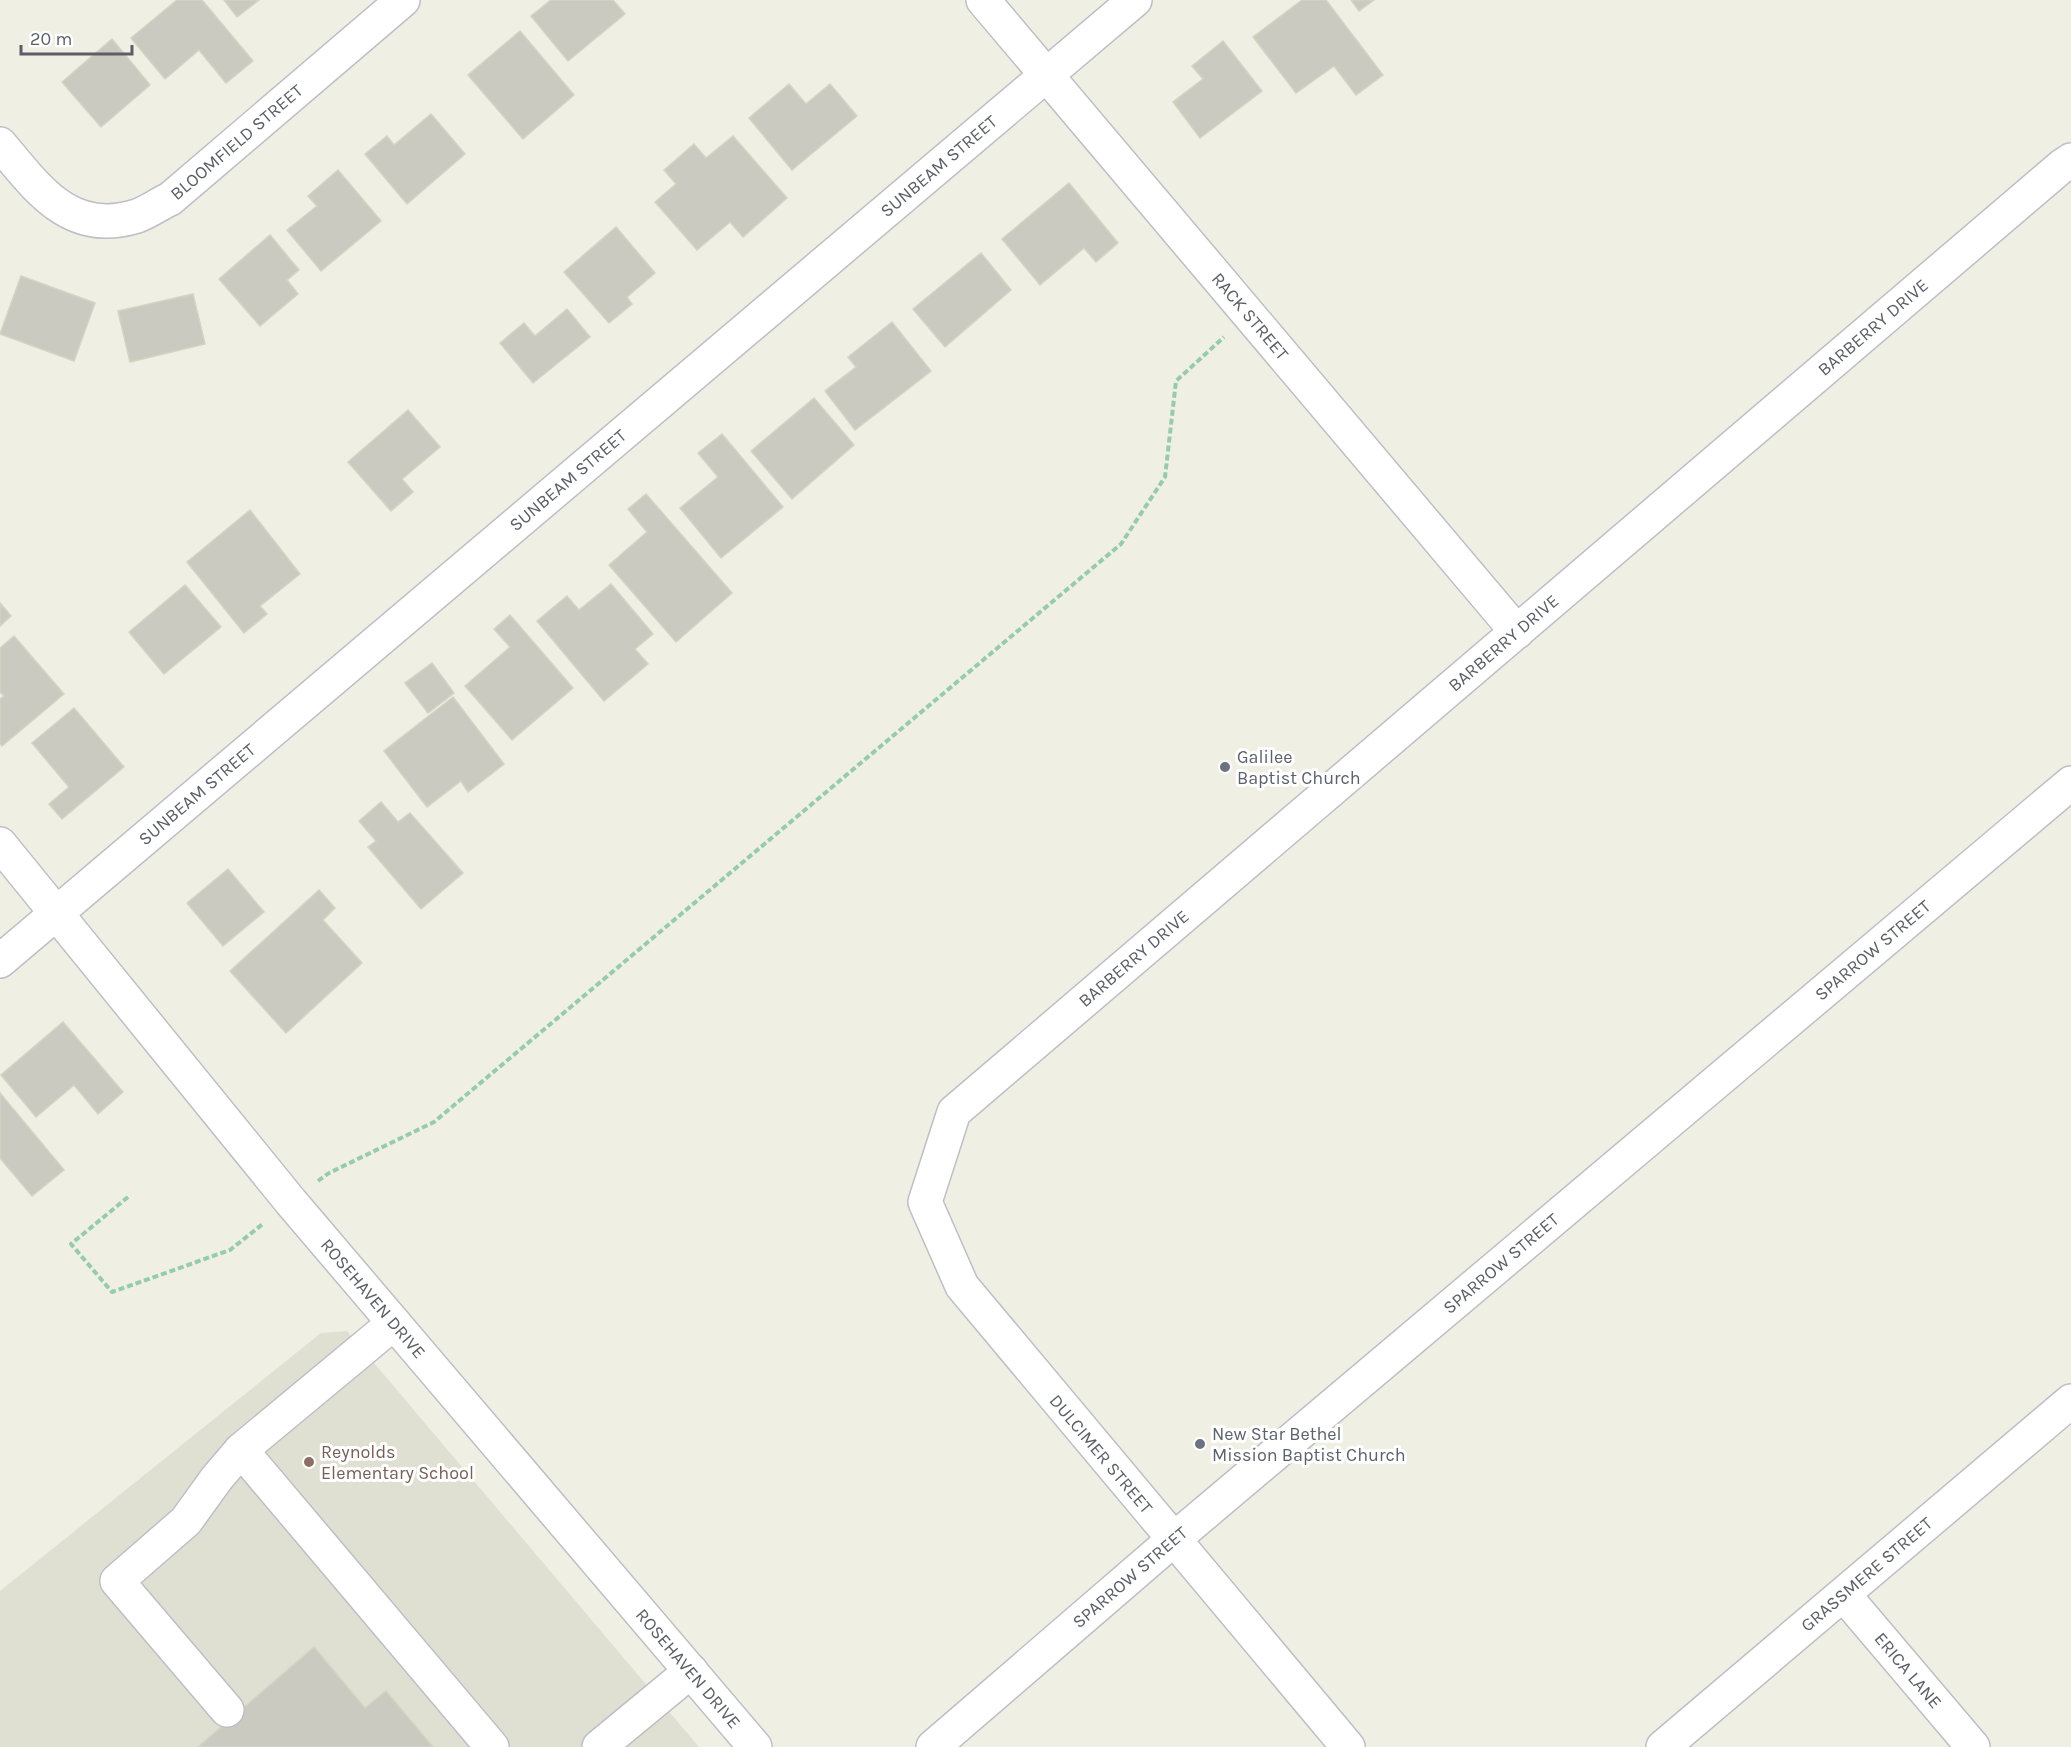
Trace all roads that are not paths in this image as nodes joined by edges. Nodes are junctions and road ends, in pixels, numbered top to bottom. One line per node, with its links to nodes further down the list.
1 (403, 0): 5 (street, BLOOMFIELD STREET)
2 (983, 0): 4 (street, RACK STREET)
3 (1135, 0): 4 (street, SUNBEAM STREET)
4 (1046, 75): 7 (street, RACK STREET); 10 (street, SUNBEAM STREET)
5 (0, 144)
6 (2071, 160): 7 (street, BARBERRY DRIVE)
7 (1517, 632): 12 (street, BARBERRY DRIVE)
8 (2071, 783): 16 (street, SPARROW STREET)
9 (0, 844): 10 (street, ROSEHAVEN DRIVE)
10 (57, 912): 11 (street, SUNBEAM STREET); 13 (street, ROSEHAVEN DRIVE)
11 (0, 961)
12 (947, 1132): 16 (street, DULCIMER STREET)
13 (394, 1323): 15 (street); 18 (street, ROSEHAVEN DRIVE)
14 (2071, 1401): 17 (street, GRASSMERE STREET)
15 (241, 1450): 19 (street); 20 (street)
16 (1173, 1540): 23 (street, SPARROW STREET); 24 (street, DULCIMER STREET)
17 (1844, 1595): 25 (street, GRASSMERE STREET); 26 (street, ERICA LANE)
18 (691, 1671): 21 (street); 22 (street, ROSEHAVEN DRIVE)
19 (227, 1710)
20 (492, 1747)
21 (599, 1747)
22 (755, 1747)
23 (933, 1747)
24 (1348, 1747)
25 (1663, 1747)
26 (1973, 1747)

